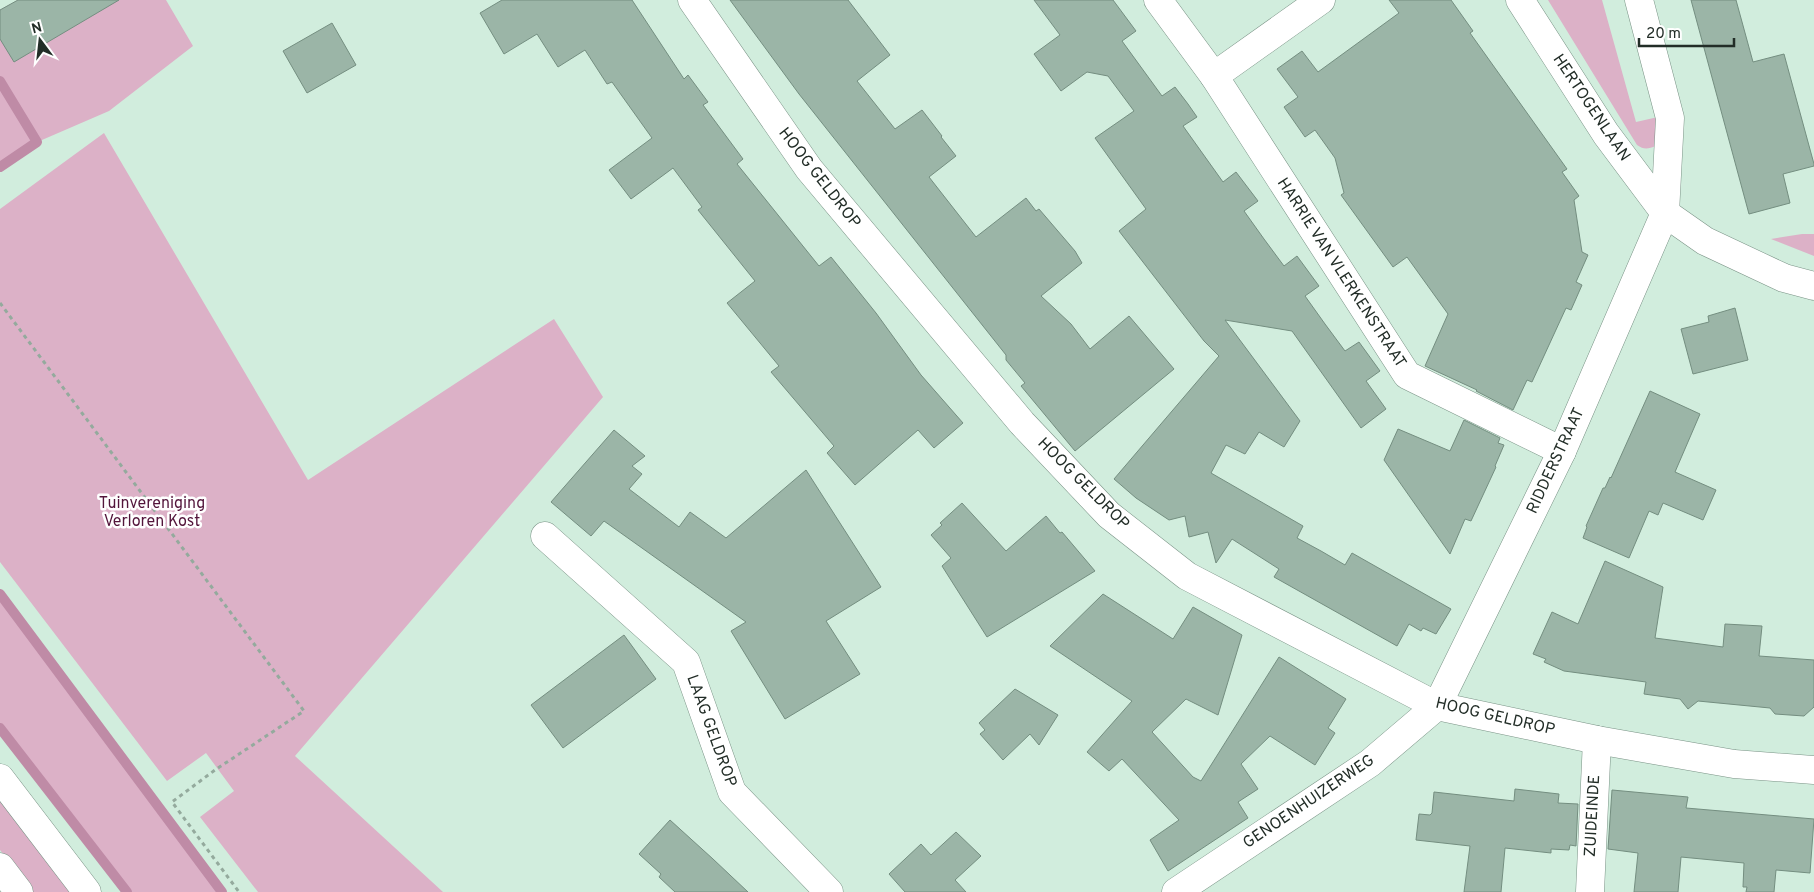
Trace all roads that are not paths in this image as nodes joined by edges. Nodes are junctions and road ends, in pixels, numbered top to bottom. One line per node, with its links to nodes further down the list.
1 (692, 0): 11 (street, HOOG GELDROP)
2 (1158, 0): 6 (street, HARRIE VAN VLERKENSTRAAT)
3 (1321, 0): 6 (street)
4 (1520, 0): 7 (street, HERTOGENLAAN)
5 (1639, 0): 7 (street)
6 (1214, 76): 9 (street, HARRIE VAN VLERKENSTRAAT)
7 (1665, 213): 8 (street, HERTOGENLAAN); 9 (street, RIDDERSTRAAT)
8 (1814, 286)
9 (1562, 451): 11 (street, RIDDERSTRAAT)
10 (545, 536): 18 (street, LAAG GELDROP)
11 (1437, 706): 12 (street, HOOG GELDROP); 19 (street, GENOENHUIZERWEG)
12 (1597, 740): 13 (street, HOOG GELDROP); 20 (street, ZUIDEINDE)
13 (1814, 770)
14 (0, 778): 17 (street)
15 (0, 867): 16 (street)
16 (19, 892)
17 (87, 892)
18 (829, 892)
19 (1176, 892)
20 (1590, 892)

